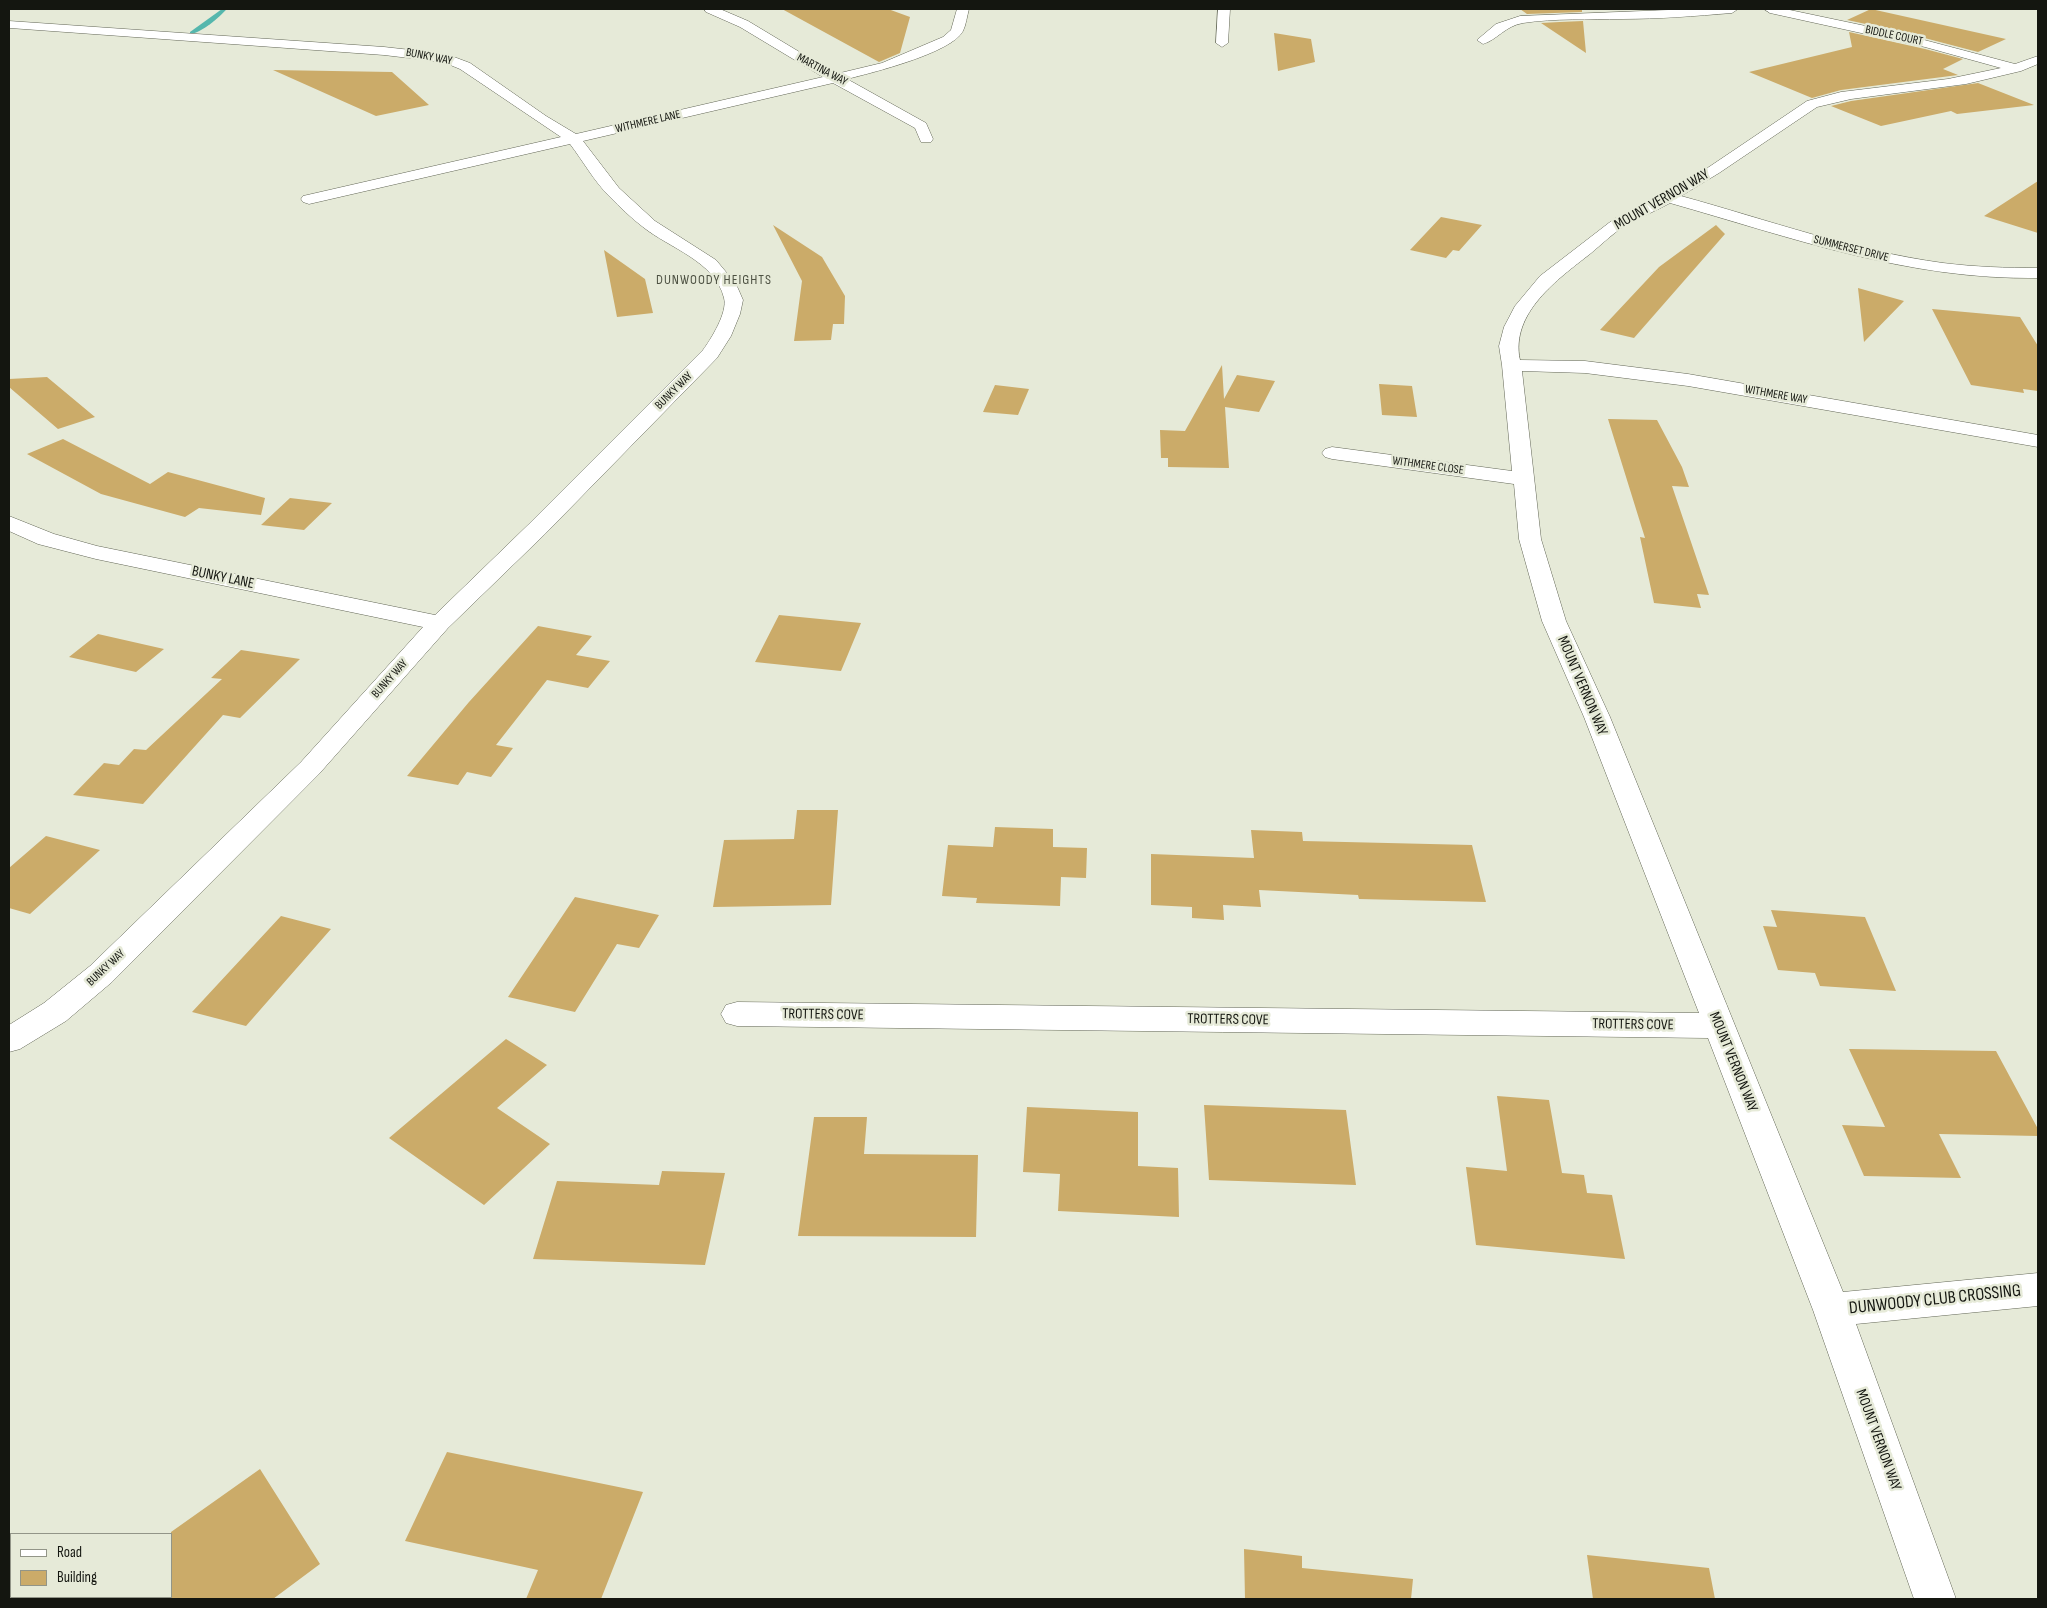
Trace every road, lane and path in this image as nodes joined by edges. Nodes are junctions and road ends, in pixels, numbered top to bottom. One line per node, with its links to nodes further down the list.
1 (710, 9): 11 (street, MARTINA WAY)
2 (963, 9): 11 (street, WITHMERE LANE)
3 (1224, 9): 9 (street)
4 (1732, 9): 8 (street)
5 (1770, 9): 10 (street, BIDDLE COURT)
6 (36, 13): 7 (street)
7 (9, 24): 12 (street, BUNKY WAY)
8 (1483, 40)
9 (1222, 44)
10 (2027, 64): 14 (street, MOUNT VERNON WAY)
11 (838, 78): 12 (street, WITHMERE LANE); 13 (street, MARTINA WAY)
12 (574, 139): 15 (street, WITHMERE LANE); 22 (street, BUNKY WAY)
13 (926, 139)
14 (1668, 197): 16 (street, SUMMERSET DRIVE); 17 (street, MOUNT VERNON WAY)
15 (309, 199)
16 (2038, 272)
17 (1512, 365): 18 (street, WITHMERE WAY); 20 (street, MOUNT VERNON WAY)
18 (2038, 441)
19 (1332, 452): 20 (street, WITHMERE CLOSE)
20 (1524, 479): 24 (street, MOUNT VERNON WAY)
21 (9, 523): 22 (street, BUNKY LANE)
22 (440, 623): 25 (street, BUNKY WAY)
23 (737, 1014): 24 (street, TROTTERS COVE)
24 (1718, 1026): 27 (street, MOUNT VERNON WAY)
25 (9, 1040)
26 (2038, 1289): 27 (street, DUNWOODY CLUB CROSSING)
27 (1832, 1310): 28 (street, MOUNT VERNON WAY)
28 (1935, 1599)

